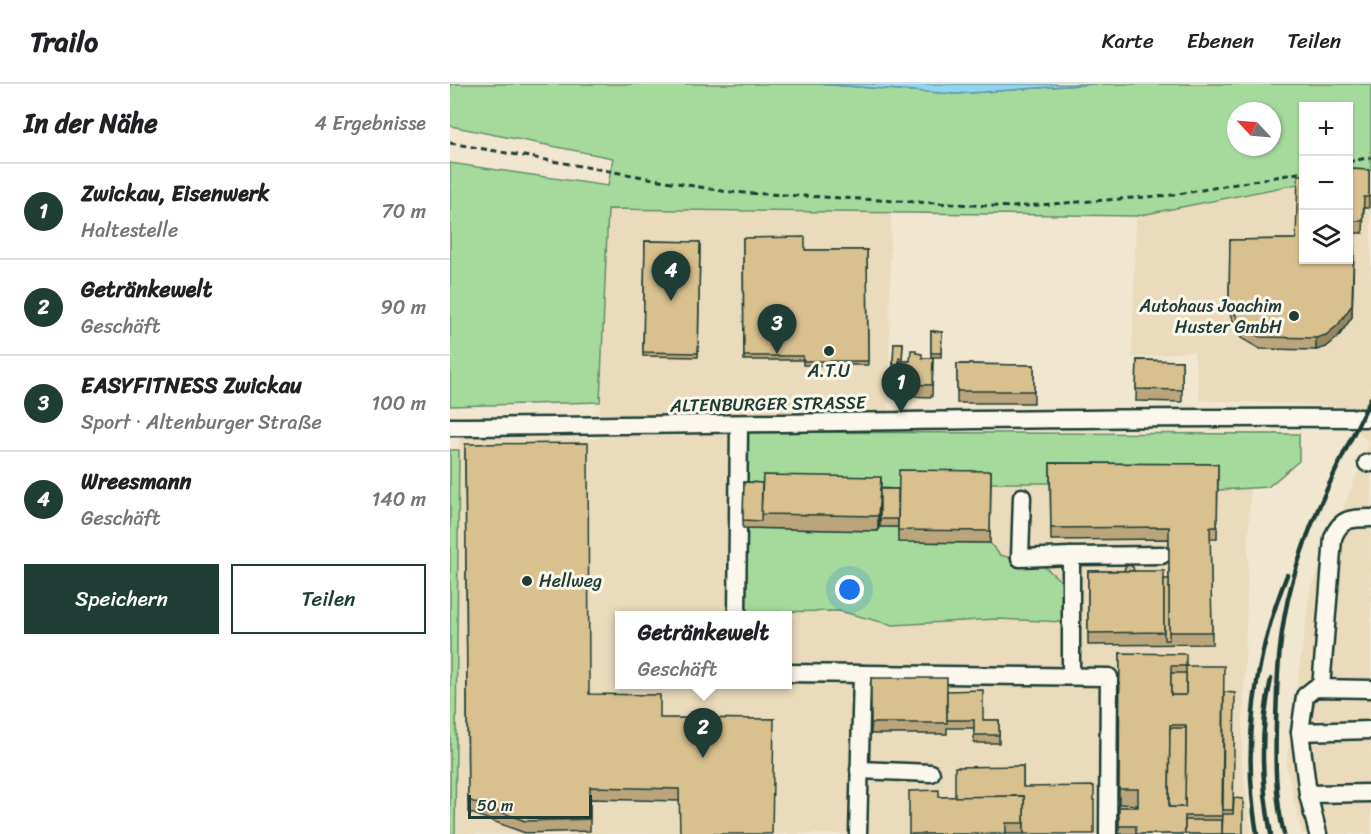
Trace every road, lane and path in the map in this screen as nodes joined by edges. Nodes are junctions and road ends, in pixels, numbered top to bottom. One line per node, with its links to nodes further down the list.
1 (450, 142): 4 (path)
2 (1371, 157): 3 (path)
3 (1353, 161)
4 (1299, 173)
5 (1371, 418): 6 (street, ALTENBURGER STRASSE)
6 (739, 425): 7 (street, ALTENBURGER STRASSE); 12 (street)
7 (450, 427)
8 (1022, 497): 11 (street)
9 (1371, 518): 16 (street)
10 (1162, 555): 11 (street)
11 (1071, 556): 15 (street)
12 (737, 611)
13 (792, 673): 14 (street)
14 (862, 674): 15 (street); 20 (street)
15 (1071, 676): 25 (street)
16 (1321, 688): 17 (street); 19 (street)
17 (1371, 689)
18 (1371, 730): 19 (street)
19 (1300, 732): 23 (street)
20 (859, 770): 21 (street); 24 (street)
21 (931, 773)
22 (1371, 793): 23 (street)
23 (1308, 794): 26 (street)
24 (858, 834)
25 (1108, 834)
26 (1318, 834)

